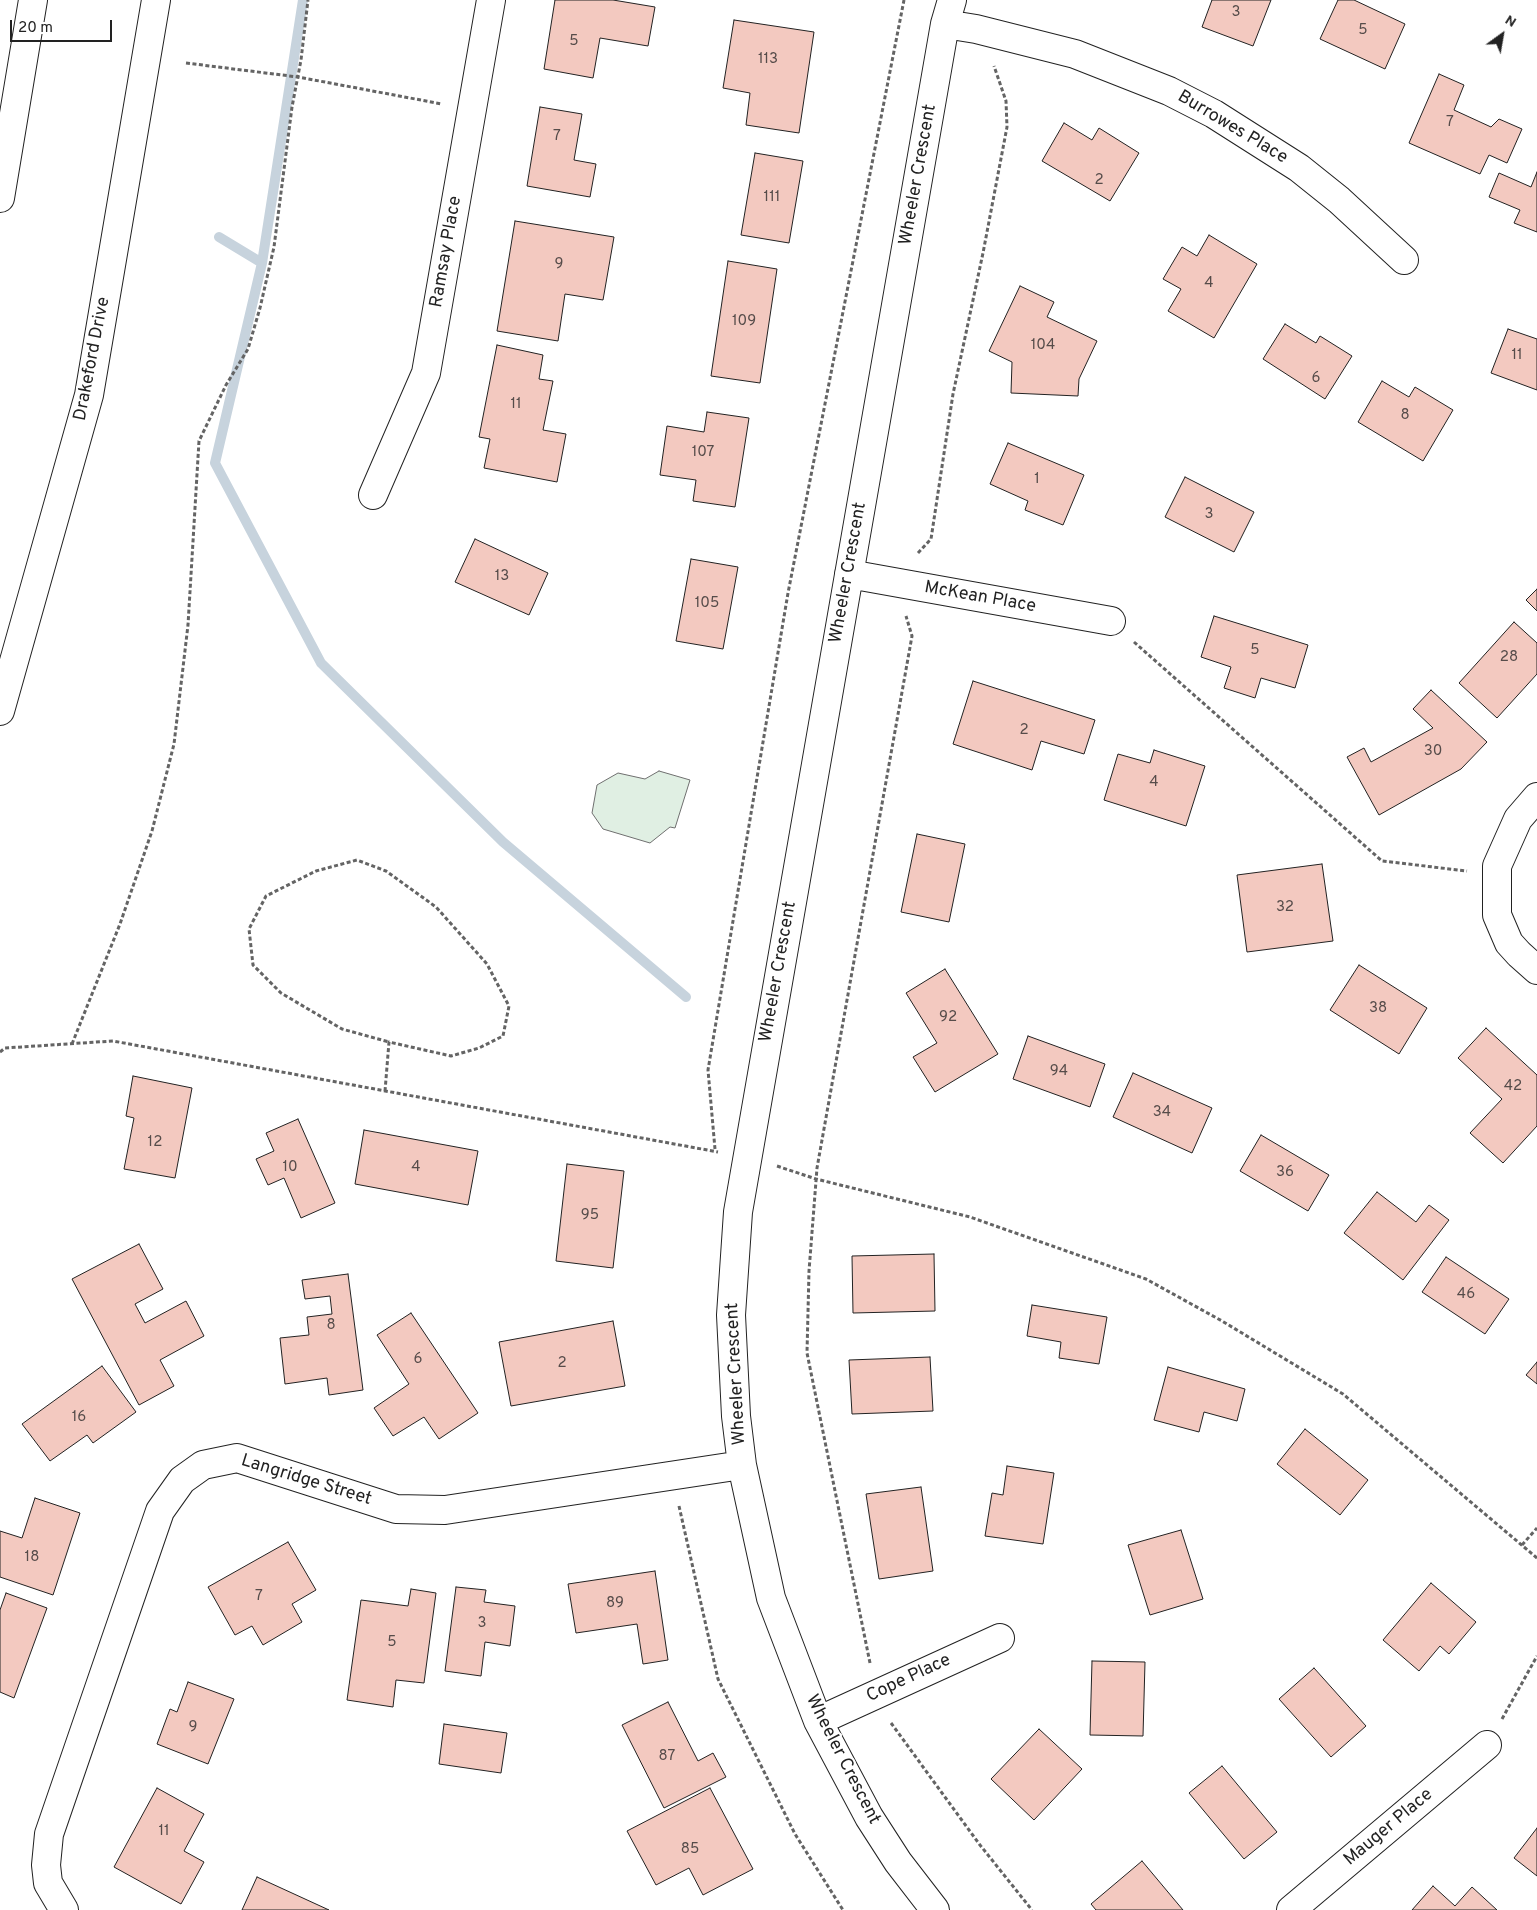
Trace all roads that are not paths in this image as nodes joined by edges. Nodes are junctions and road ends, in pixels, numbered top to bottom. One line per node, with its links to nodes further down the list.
1 (33, 0): 5 (main road)
2 (156, 0): 10 (main road, Drakeford Drive)
3 (491, 0): 7 (main road, Ramsay Place)
4 (948, 12): 6 (main road, Burrowes Place); 8 (main road, Wheeler Crescent)
5 (0, 198)
6 (1404, 260)
7 (373, 495)
8 (849, 574): 9 (main road, McKean Place); 13 (main road, Wheeler Crescent)
9 (1111, 621)
10 (0, 711)
11 (1537, 797): 12 (main road)
12 (1537, 970)
13 (742, 1465): 15 (main road, Wheeler Crescent); 17 (main road, Langridge Street)
14 (1000, 1638): 15 (main road, Cope Place)
15 (818, 1721): 18 (main road, Wheeler Crescent)
16 (1487, 1746): 19 (main road, Mauger Place)
17 (64, 1910)
18 (936, 1910)
19 (1291, 1910)

